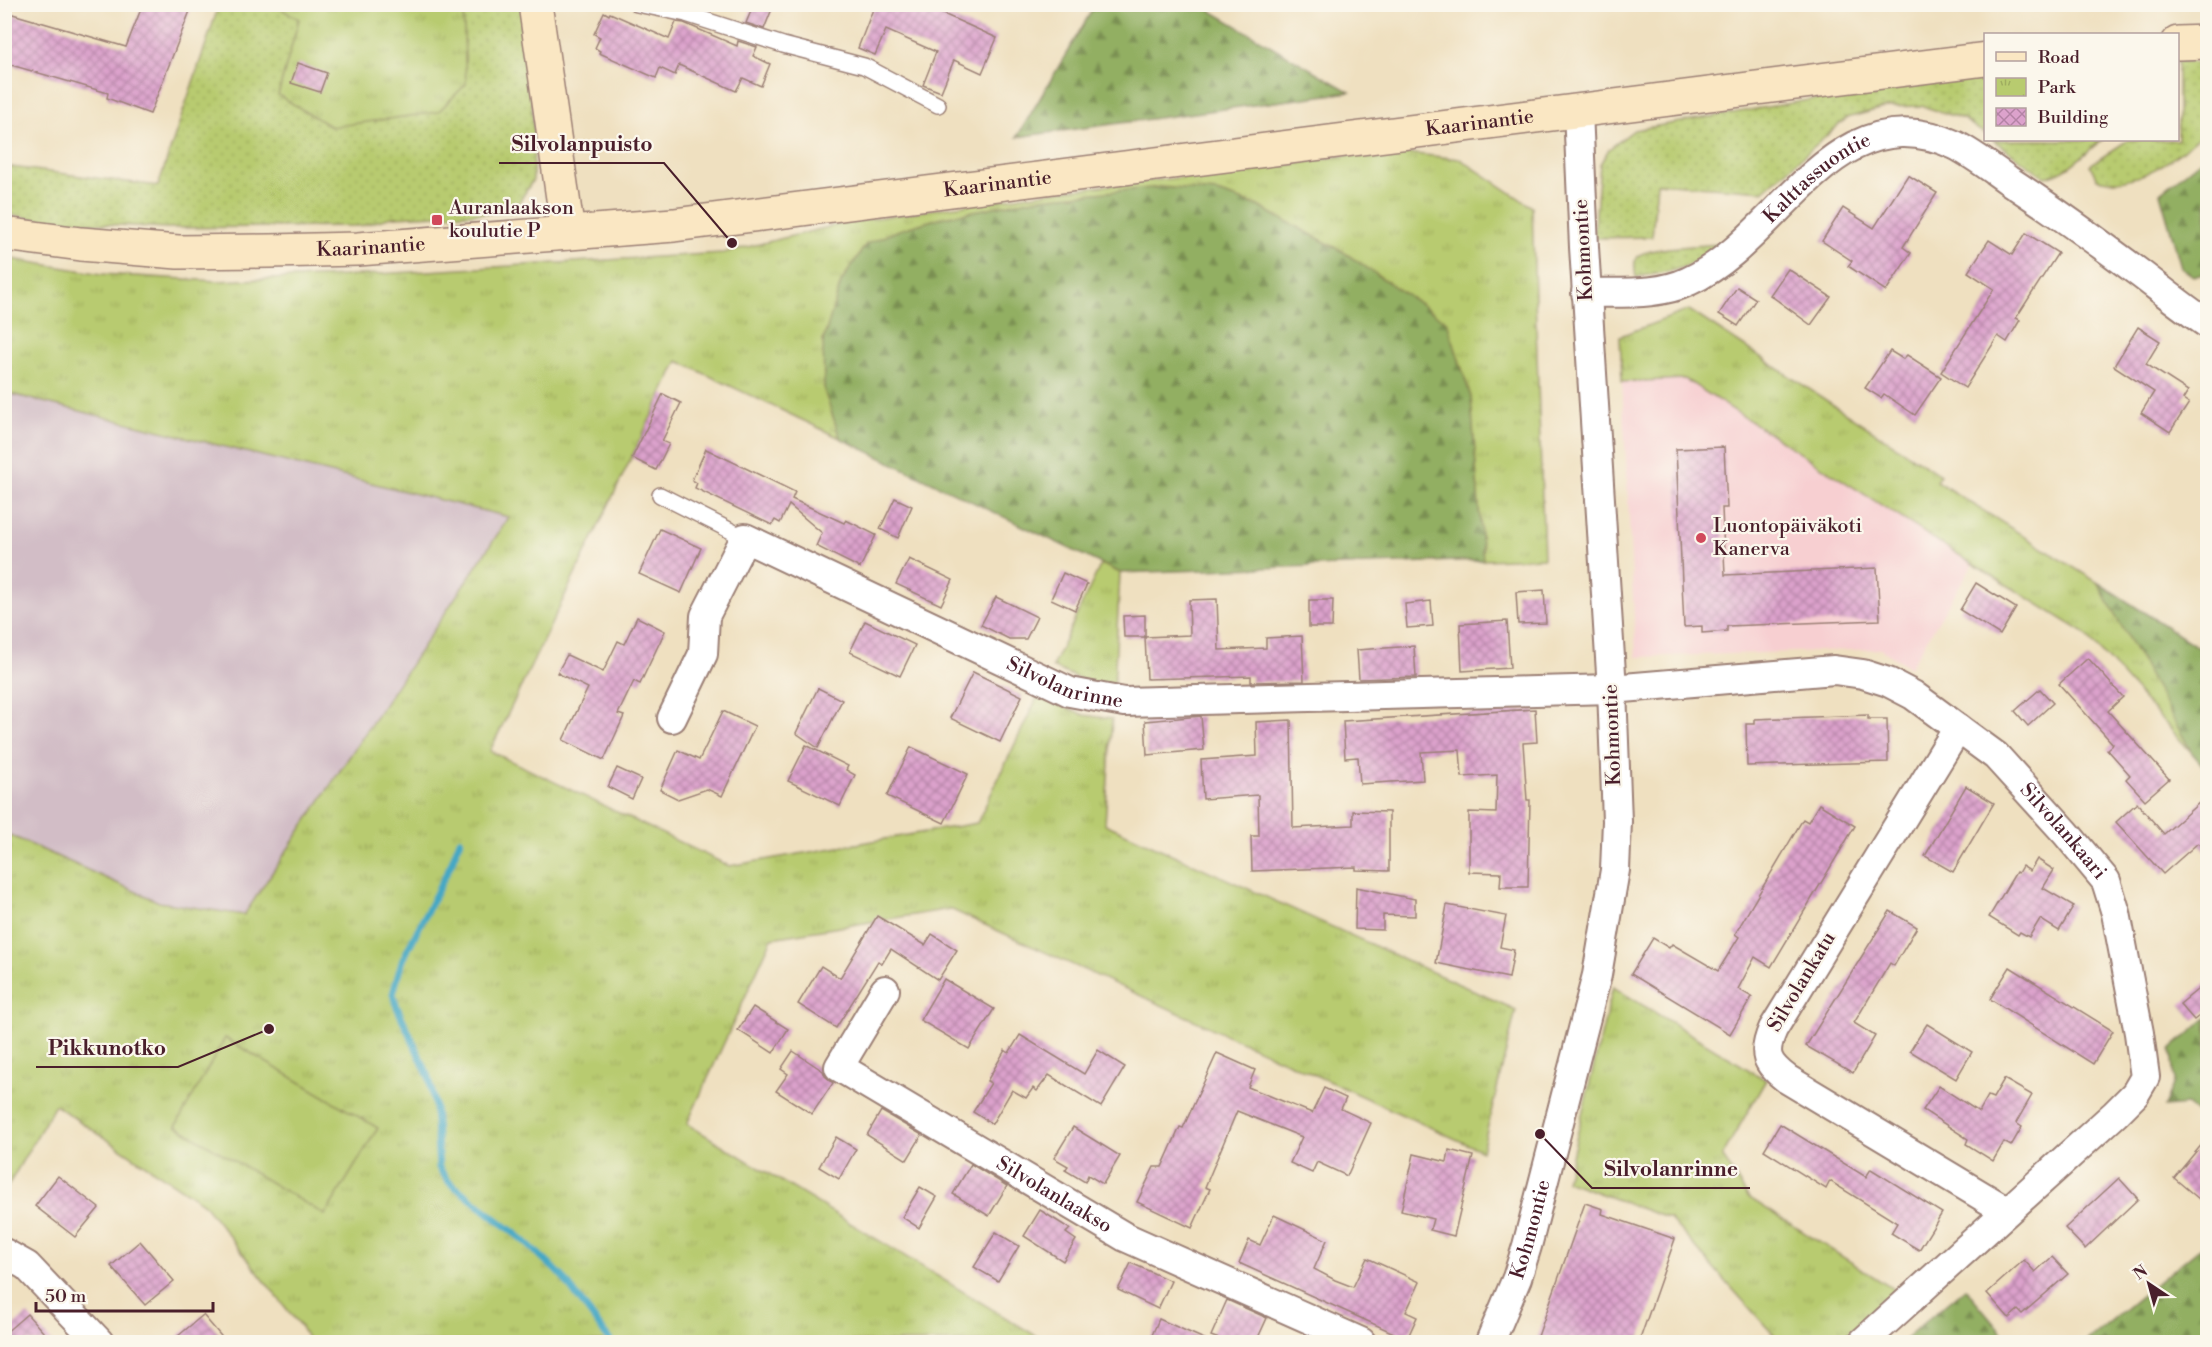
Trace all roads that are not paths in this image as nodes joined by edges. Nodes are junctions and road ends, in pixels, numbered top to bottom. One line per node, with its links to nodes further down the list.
1 (535, 4): 8 (main road)
2 (636, 4): 6 (lane)
3 (2208, 42): 4 (main road)
4 (2179, 43)
5 (1984, 59): 7 (main road, Kaarinantie)
6 (938, 105)
7 (1578, 111): 8 (main road, Kaarinantie); 10 (street, Kohmontie)
8 (568, 233): 9 (main road, Kaarinantie)
9 (4, 234)
10 (1586, 293): 11 (street, Kalttassuontie); 14 (street, Kohmontie)
11 (2206, 320)
12 (660, 495): 13 (lane)
13 (745, 538): 14 (street, Silvolanrinne); 15 (street)
14 (1612, 689): 16 (street, Silvolankaari); 22 (street, Kohmontie)
15 (672, 718)
16 (1958, 728): 18 (street, Silvolankaari); 18 (street, Silvolankatu)
17 (885, 990): 21 (street, Silvolanlaakso)
18 (2007, 1211): 23 (street, Silvolankaari)
19 (4, 1253): 20 (street)
20 (99, 1342)
21 (1361, 1342)
22 (1490, 1342)
23 (1863, 1342)

